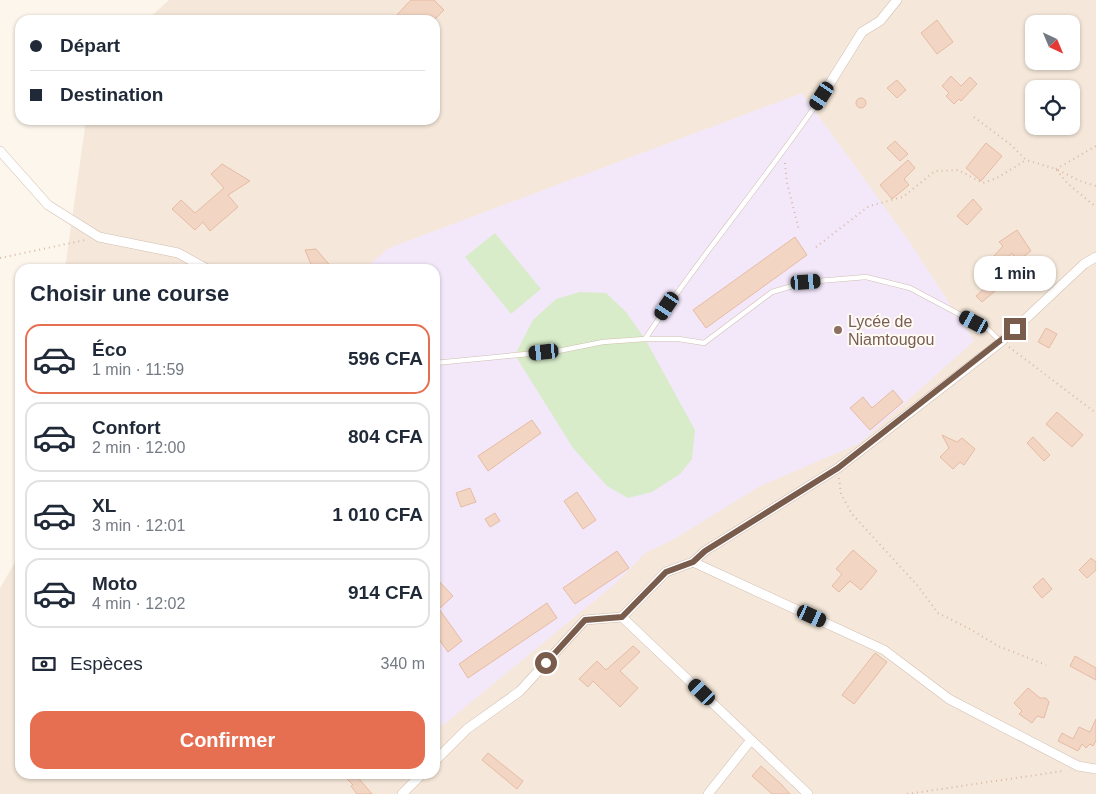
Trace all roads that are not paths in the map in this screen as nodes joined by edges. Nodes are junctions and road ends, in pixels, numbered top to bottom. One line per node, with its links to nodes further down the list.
1 (898, 0): 2 (street)
2 (822, 96): 6 (lane)
3 (0, 151): 5 (street)
4 (1096, 257): 7 (street)
5 (198, 264)
6 (645, 339): 7 (lane); 8 (lane)
7 (1001, 342): 9 (street)
8 (440, 363)
9 (693, 562): 10 (street); 13 (street)
10 (622, 617): 11 (street); 12 (street)
11 (751, 740): 16 (street); 17 (street)
12 (440, 756)
13 (1096, 769)
14 (417, 779): 15 (street)
15 (402, 794)
16 (708, 794)
17 (808, 794)

